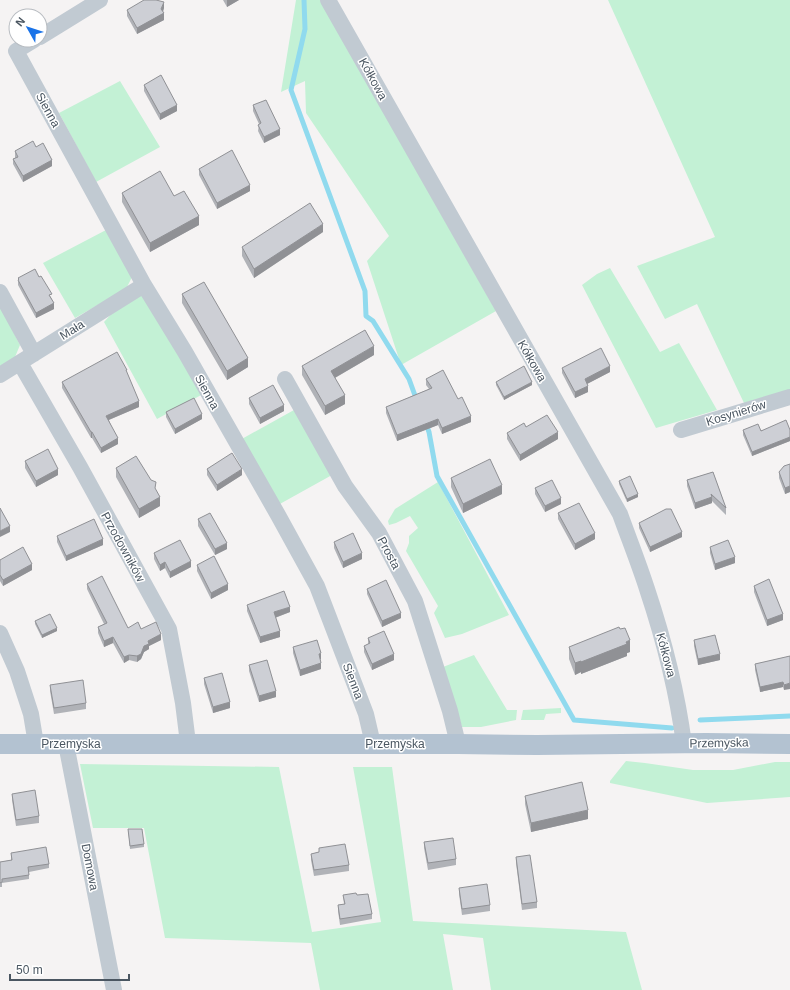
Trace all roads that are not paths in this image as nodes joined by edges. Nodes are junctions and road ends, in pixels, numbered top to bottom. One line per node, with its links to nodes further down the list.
1 (100, 0): 3 (street)
2 (328, 0): 20 (street, Kółkowa)
3 (48, 31)
4 (21, 48): 5 (street, Sienna)
5 (144, 285): 7 (street, Mała); 18 (street, Sienna)
6 (0, 292): 7 (street)
7 (34, 354): 8 (street, Mała)
8 (20, 363): 9 (street, Mała); 17 (street, Przodowników)
9 (0, 374)
10 (286, 379): 19 (street, Prosta)
11 (790, 396): 12 (street, Kosynierów)
12 (681, 430)
13 (0, 633): 15 (street)
14 (0, 744): 15 (main road, Przemyska)
15 (36, 744): 16 (main road, Przemyska)
16 (66, 744): 17 (main road, Przemyska); 22 (street, Domowa)
17 (188, 744): 18 (main road, Przemyska)
18 (373, 744): 19 (main road, Przemyska)
19 (458, 744): 20 (main road, Przemyska)
20 (684, 744): 21 (main road, Przemyska)
21 (790, 744)
22 (114, 990)

